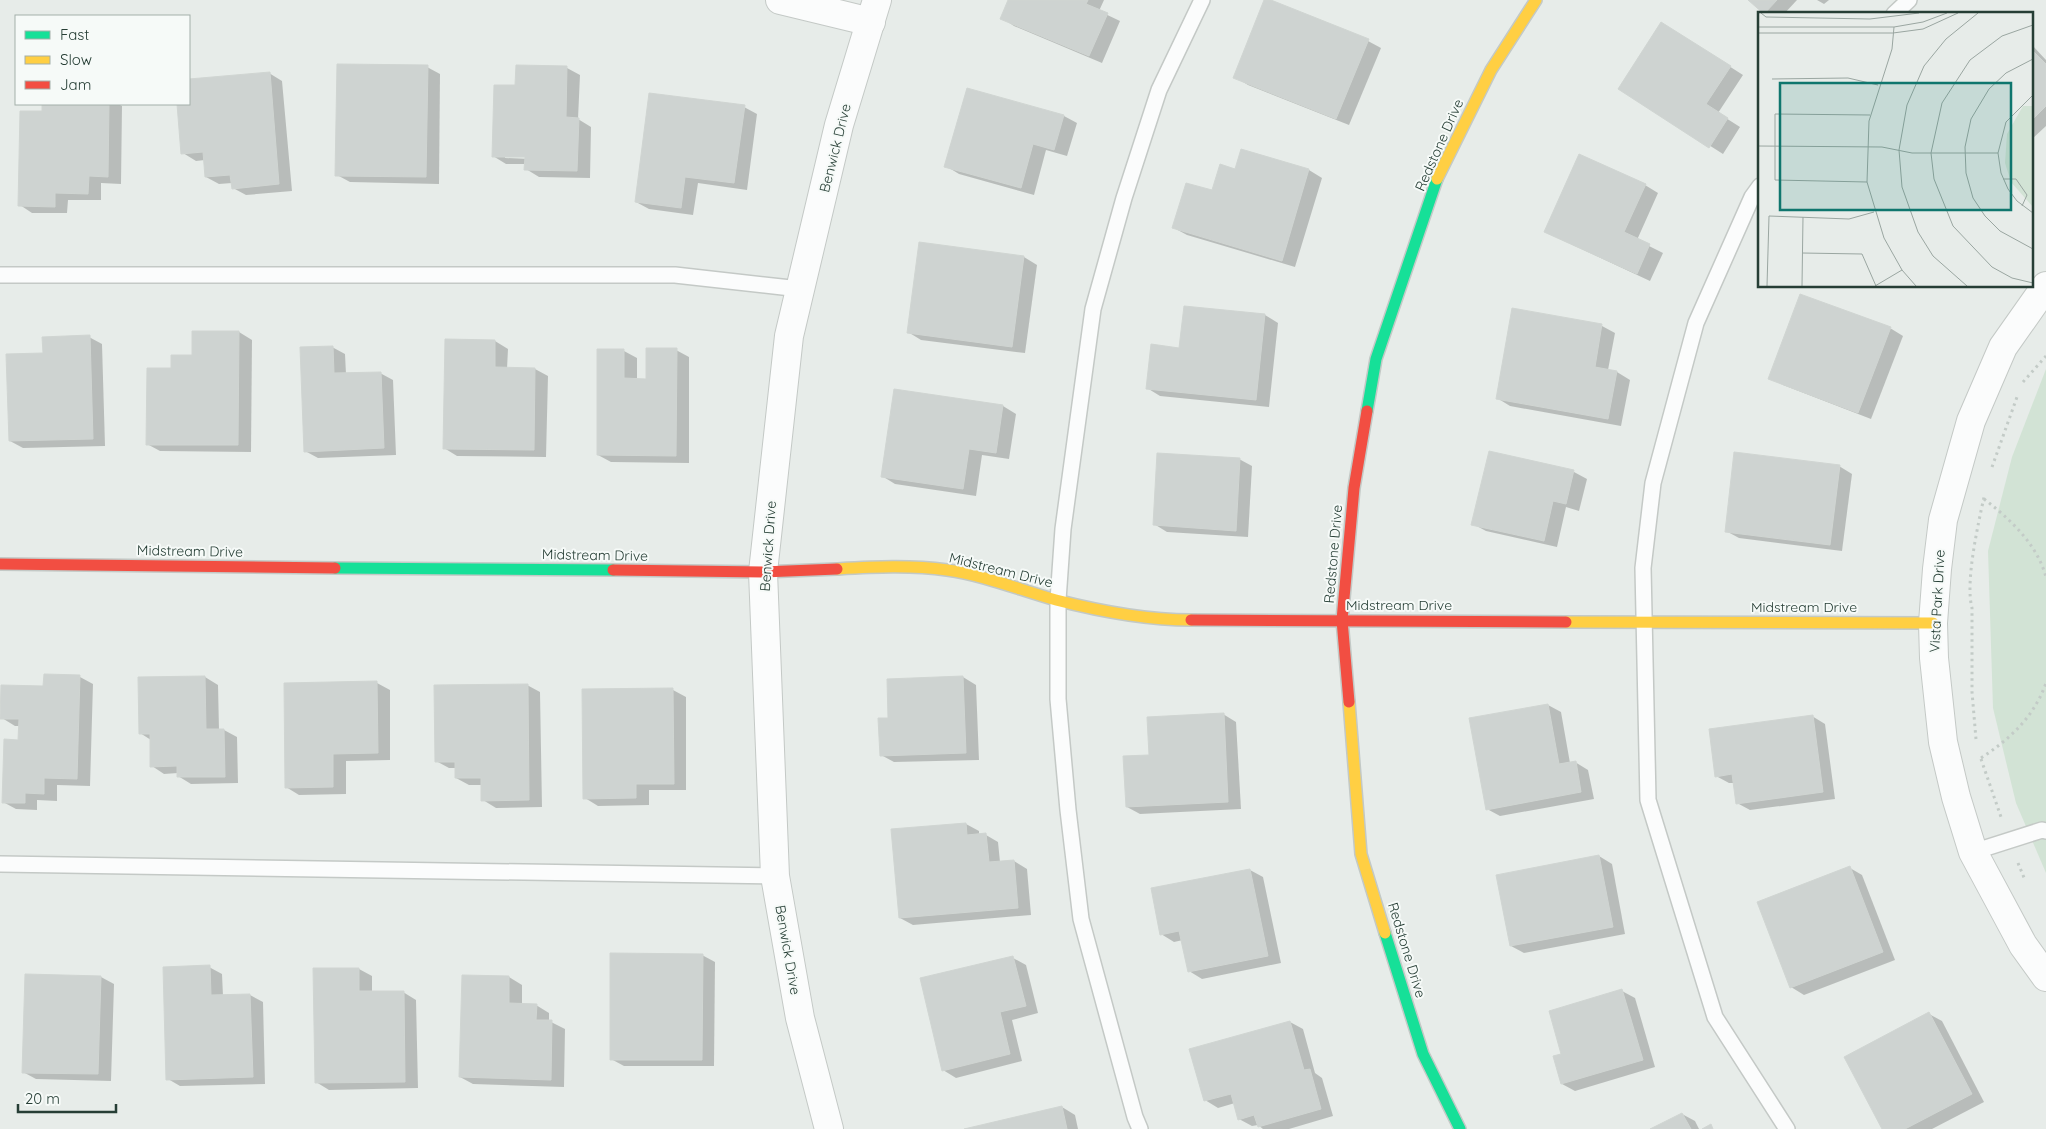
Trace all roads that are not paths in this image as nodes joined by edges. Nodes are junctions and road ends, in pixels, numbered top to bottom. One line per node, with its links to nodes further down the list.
1 (780, 0): 5 (street)
2 (1202, 0): 13 (lane)
3 (1536, 0): 14 (street, Redstone Drive)
4 (1909, 0): 6 (lane)
5 (874, 11): 10 (street, Benwick Drive)
6 (1896, 12)
7 (1758, 189): 15 (lane)
8 (0, 275): 10 (lane)
9 (2046, 286): 16 (street, Vista Park Drive)
10 (800, 289): 12 (street, Benwick Drive)
11 (0, 564): 12 (street, Midstream Drive)
12 (763, 572): 13 (street, Midstream Drive); 20 (street, Benwick Drive)
13 (1058, 600): 14 (street, Midstream Drive); 23 (lane)
14 (1342, 620): 15 (street, Midstream Drive); 24 (street, Redstone Drive)
15 (1644, 621): 16 (street, Midstream Drive); 25 (lane)
16 (1933, 623): 18 (street, Vista Park Drive)
17 (2046, 831): 18 (lane)
18 (1973, 852): 21 (street, Vista Park Drive)
19 (0, 864): 20 (lane)
20 (775, 876): 22 (street, Benwick Drive)
21 (2046, 977)
22 (828, 1129)
23 (1140, 1129)
24 (1460, 1129)
25 (1787, 1129)

